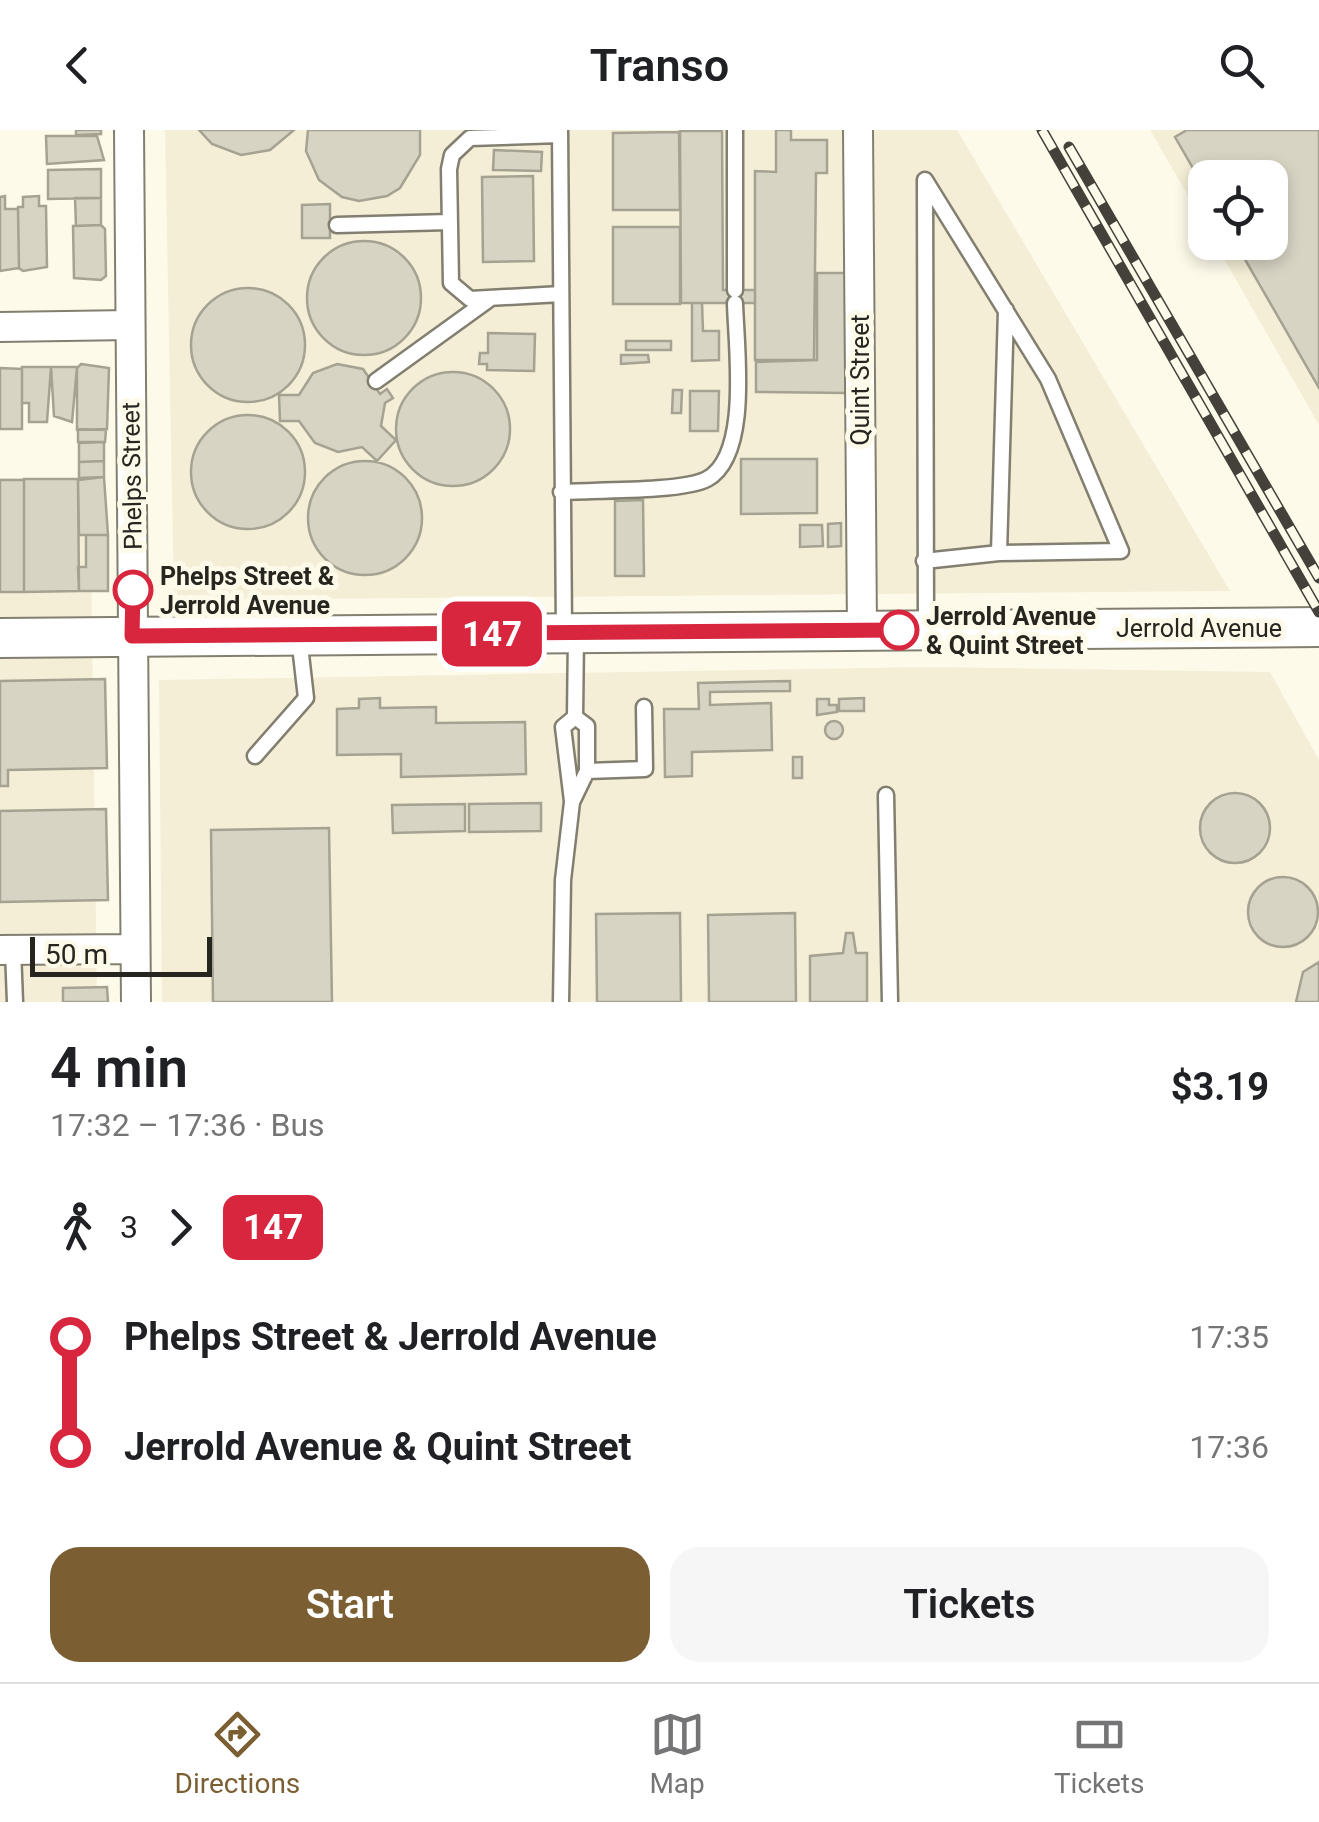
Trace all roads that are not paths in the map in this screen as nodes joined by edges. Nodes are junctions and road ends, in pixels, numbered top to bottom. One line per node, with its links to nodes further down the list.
1 (129, 130): 11 (street, Phelps Street)
2 (735, 130): 14 (lane)
3 (858, 130): 18 (street, Quint Street)
4 (560, 133): 5 (lane); 8 (lane)
5 (479, 134): 6 (lane)
6 (449, 222): 7 (lane); 9 (lane)
7 (337, 225)
8 (560, 294): 9 (lane); 14 (lane)
9 (491, 298): 13 (lane)
10 (1006, 310): 15 (lane); 15 (lane); 16 (lane)
11 (130, 325): 12 (street); 21 (street, Phelps Street)
12 (0, 327)
13 (376, 381)
14 (561, 492): 20 (lane)
15 (999, 554): 16 (lane)
16 (924, 561): 19 (lane)
17 (1319, 627): 19 (street, Jerrold Avenue)
18 (862, 630): 19 (street, Jerrold Avenue); 20 (street, Jerrold Avenue)
19 (926, 630)
20 (570, 633): 22 (street, Jerrold Avenue); 25 (lane)
21 (132, 636): 22 (street, Jerrold Avenue); 23 (street, Jerrold Avenue); 30 (street, Phelps Street)
22 (299, 636): 26 (lane)
23 (0, 638)
24 (644, 707): 27 (lane)
25 (576, 717): 27 (lane); 29 (lane)
26 (255, 756)
27 (587, 770): 29 (lane)
28 (886, 795): 35 (lane)
29 (572, 802): 34 (lane)
30 (135, 949): 31 (street); 33 (street, Phelps Street)
31 (7, 950): 32 (lane)
32 (15, 1002)
33 (136, 1002)
34 (561, 1002)
35 (890, 1002)

